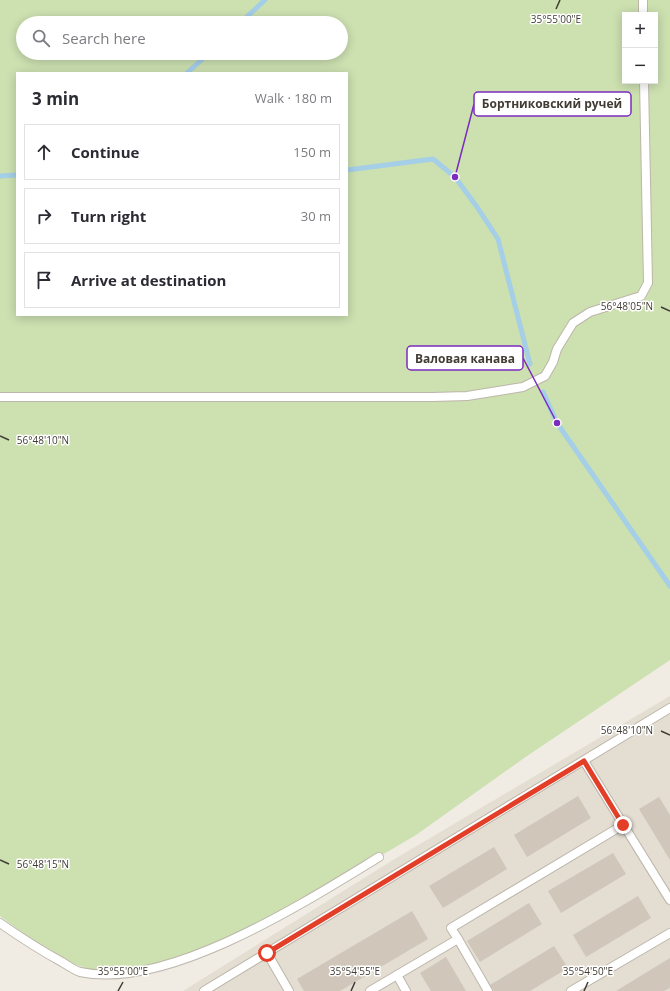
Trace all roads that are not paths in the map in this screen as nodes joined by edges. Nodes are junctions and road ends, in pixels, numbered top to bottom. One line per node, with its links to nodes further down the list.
1 (643, 0): 2 (lane)
2 (643, 12)
3 (644, 84): 4 (lane)
4 (0, 397)
5 (670, 708): 6 (lane)
6 (584, 761): 7 (lane); 13 (lane)
7 (623, 825): 9 (lane); 12 (lane)
8 (379, 857): 10 (lane)
9 (670, 900)
10 (0, 923)
11 (670, 933): 20 (lane)
12 (458, 939): 14 (lane); 19 (lane)
13 (267, 953): 15 (lane); 16 (lane)
14 (397, 975): 17 (lane); 18 (lane)
15 (204, 991)
16 (288, 991)
17 (370, 991)
18 (406, 991)
19 (488, 991)
20 (571, 991)

